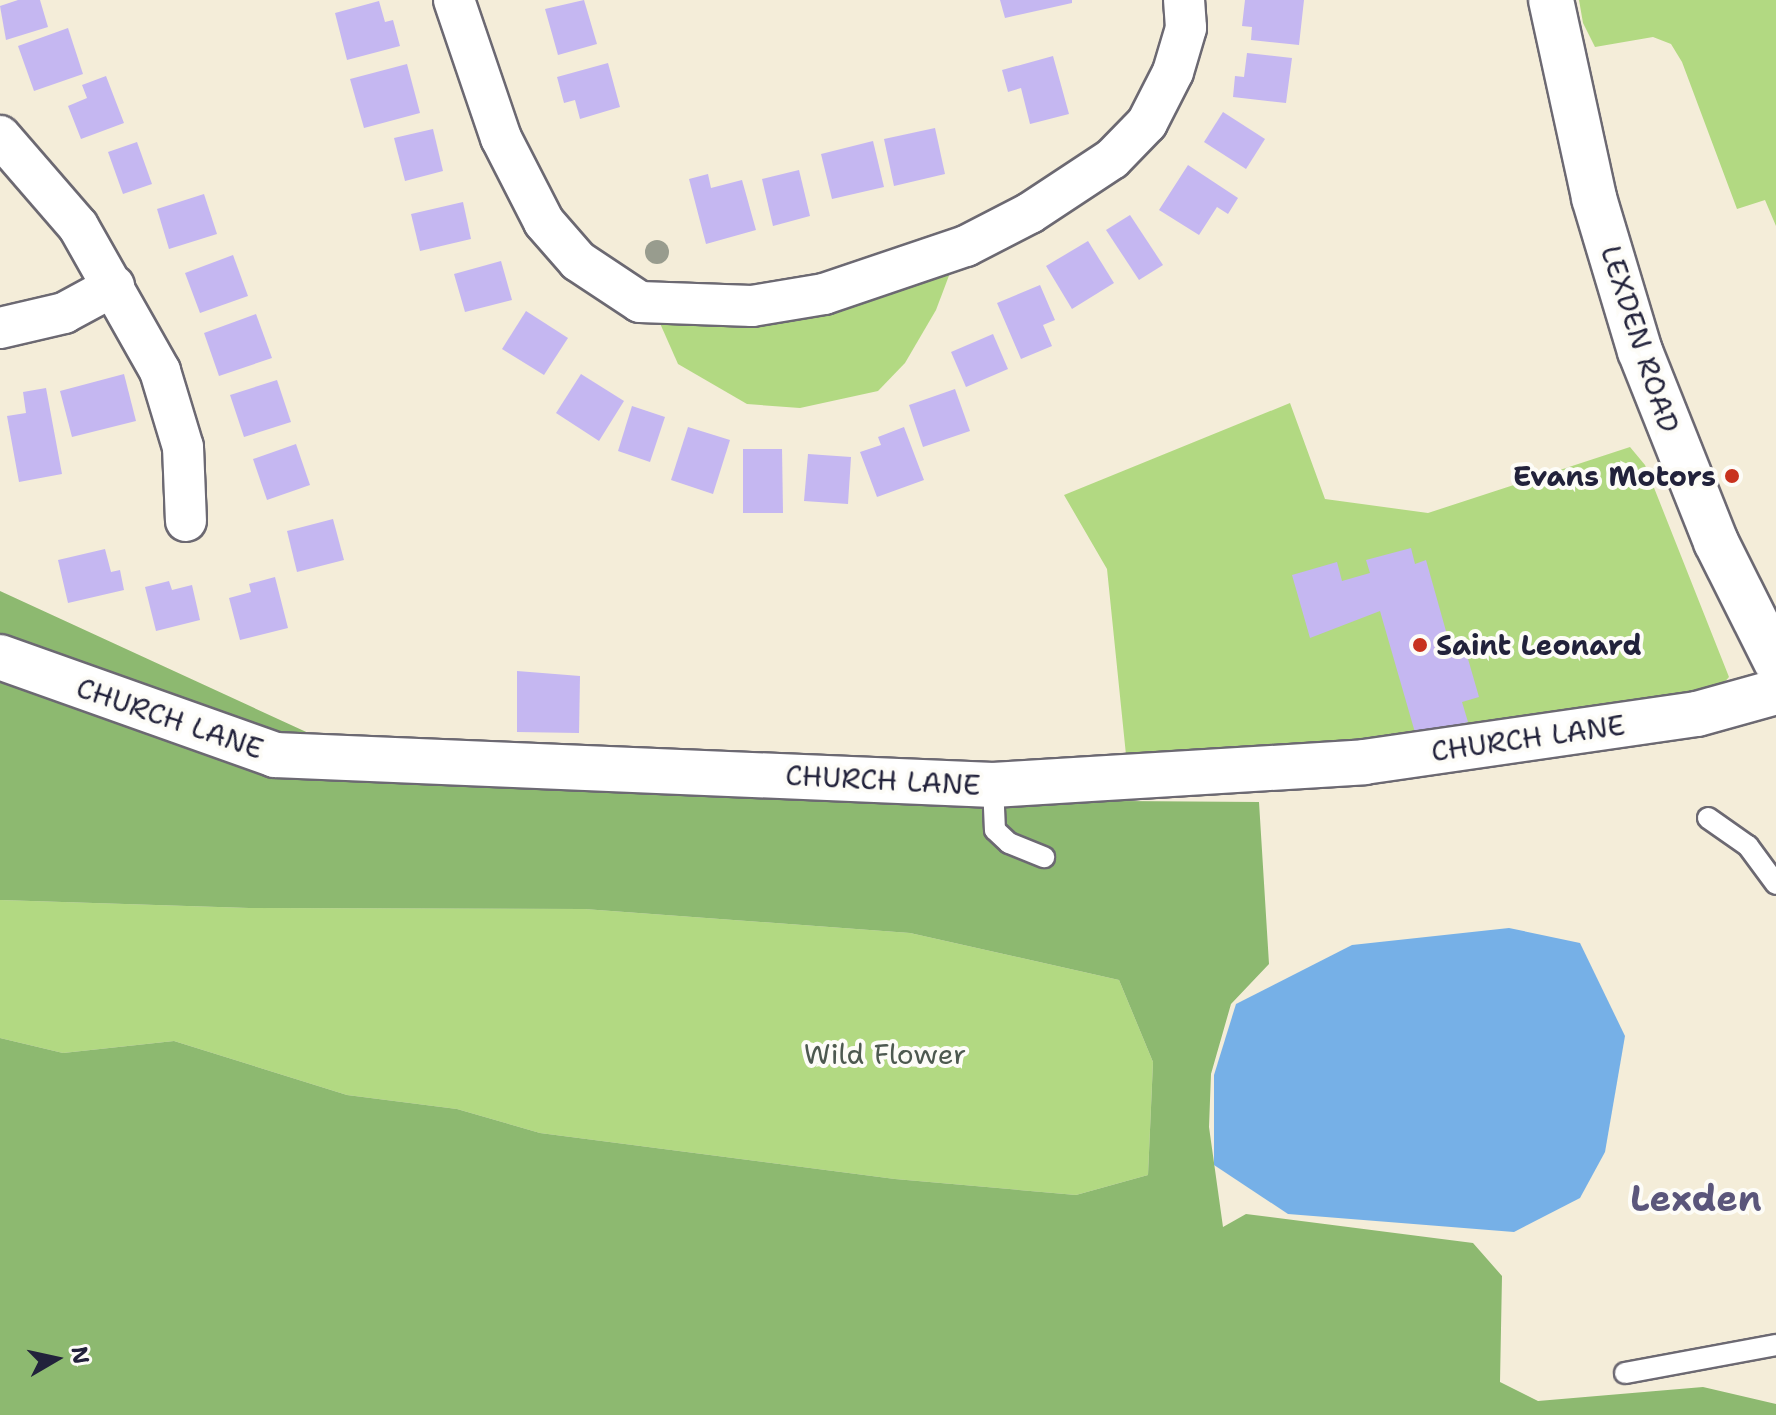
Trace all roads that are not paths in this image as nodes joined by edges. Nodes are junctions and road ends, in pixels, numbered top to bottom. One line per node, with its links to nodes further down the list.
1 (454, 0): 2 (street)
2 (1184, 0)
3 (1551, 0): 9 (street, LEXDEN ROAD)
4 (0, 136): 5 (street)
5 (114, 286): 6 (street); 7 (street)
6 (0, 328)
7 (186, 521)
8 (0, 657): 11 (street, CHURCH LANE)
9 (1776, 662)
10 (1776, 692): 11 (street, CHURCH LANE)
11 (993, 785): 13 (lane)
12 (1708, 818): 14 (lane)
13 (1044, 857)
14 (1776, 884)
15 (1776, 1345): 16 (lane)
16 (1625, 1373)

